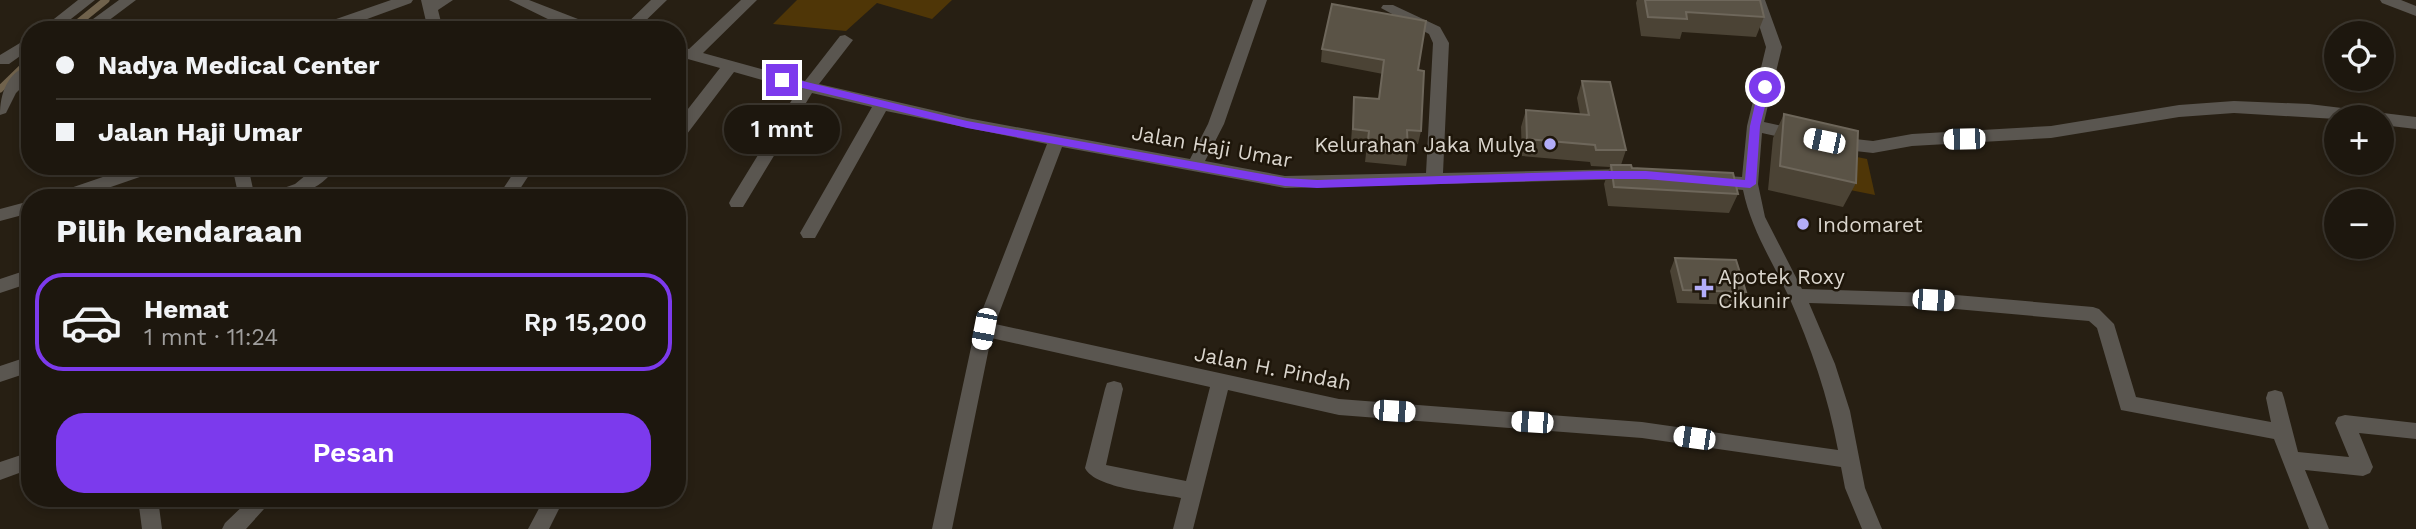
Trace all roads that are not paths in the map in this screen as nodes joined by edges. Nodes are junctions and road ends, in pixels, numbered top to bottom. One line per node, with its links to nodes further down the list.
1 (88, 0): 14 (street)
2 (129, 0): 15 (street)
3 (407, 0): 16 (street)
4 (446, 0): 11 (street)
5 (516, 0): 18 (street)
6 (660, 0): 19 (street)
7 (750, 0): 22 (street)
8 (1260, 0): 36 (street)
9 (1758, 0): 34 (street)
10 (2387, 0): 13 (street)
11 (429, 4): 17 (street)
12 (1388, 8): 40 (street)
13 (2416, 10)
14 (59, 21)
15 (98, 21)
16 (348, 21)
17 (434, 21)
18 (563, 21)
19 (637, 21)
20 (845, 40): 27 (street)
21 (21, 48): 24 (street)
22 (686, 52)
23 (686, 53): 25 (street, Jalan Haji Umar)
24 (4, 60)
25 (730, 66): 27 (street, Jalan Haji Umar); 32 (street)
26 (21, 80): 29 (street)
27 (808, 87): 28 (street, Jalan Haji Umar); 45 (street)
28 (882, 104): 35 (street, Jalan Haji Umar); 48 (street)
29 (0, 109)
30 (2324, 112): 34 (street)
31 (2394, 120): 33 (street)
32 (686, 123)
33 (2416, 123)
34 (1755, 126): 42 (street)
35 (1057, 139): 36 (street, Jalan Haji Umar); 52 (street)
36 (1194, 166): 40 (street, Jalan Haji Umar)
37 (127, 175): 43 (street)
38 (318, 175): 44 (street)
39 (1646, 175): 40 (street, Jalan Haji Umar)
40 (1434, 180)
41 (1698, 180): 42 (street)
42 (1750, 184): 51 (street)
43 (86, 189)
44 (298, 189)
45 (737, 203)
46 (21, 209): 47 (street)
47 (0, 215)
48 (809, 233)
49 (21, 279): 50 (street)
50 (0, 286)
51 (1797, 296): 59 (street); 60 (street)
52 (984, 329): 55 (street, Jalan H. Pindah); 71 (street)
53 (21, 367): 54 (street)
54 (0, 374)
55 (1221, 382): 60 (street, Jalan H. Pindah); 64 (street)
56 (1114, 388): 64 (street)
57 (2275, 398): 59 (street)
58 (2416, 431): 61 (street)
59 (2282, 432): 61 (street)
60 (1850, 460): 73 (street)
61 (2291, 460): 74 (street)
62 (21, 463): 63 (street)
63 (0, 471)
64 (1193, 491): 72 (street)
65 (149, 507): 68 (street)
66 (255, 507): 69 (street)
67 (550, 507): 70 (street)
68 (152, 529)
69 (232, 529)
70 (538, 529)
71 (942, 529)
72 (1183, 529)
73 (1872, 529)
74 (2319, 529)

